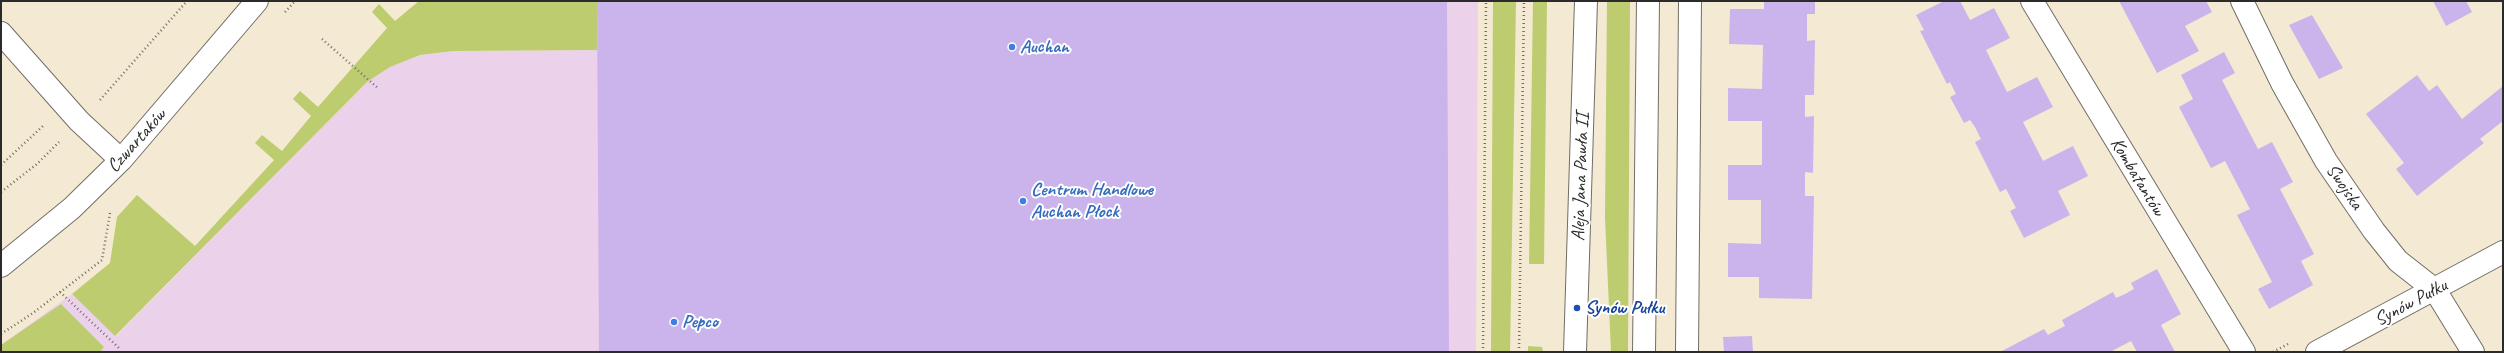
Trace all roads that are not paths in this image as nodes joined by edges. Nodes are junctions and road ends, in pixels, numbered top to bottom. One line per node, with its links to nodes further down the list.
1 (257, 1): 8 (street, Czwartaków)
2 (1586, 1): 12 (street, Aleja Jana Pawła II)
3 (1648, 1): 13 (street)
4 (1690, 1): 14 (street)
5 (2032, 1): 15 (street, Kombatantów)
6 (2242, 1): 11 (street, Swojska)
7 (1, 34): 8 (street)
8 (121, 160): 10 (street, Czwartaków)
9 (2503, 252): 11 (street, Synów Pułku)
10 (1, 266)
11 (2435, 290): 16 (street, Synów Pułku); 17 (street, Swojska)
12 (1575, 352)
13 (1644, 352)
14 (1687, 352)
15 (2244, 352)
16 (2318, 352)
17 (2473, 352)

